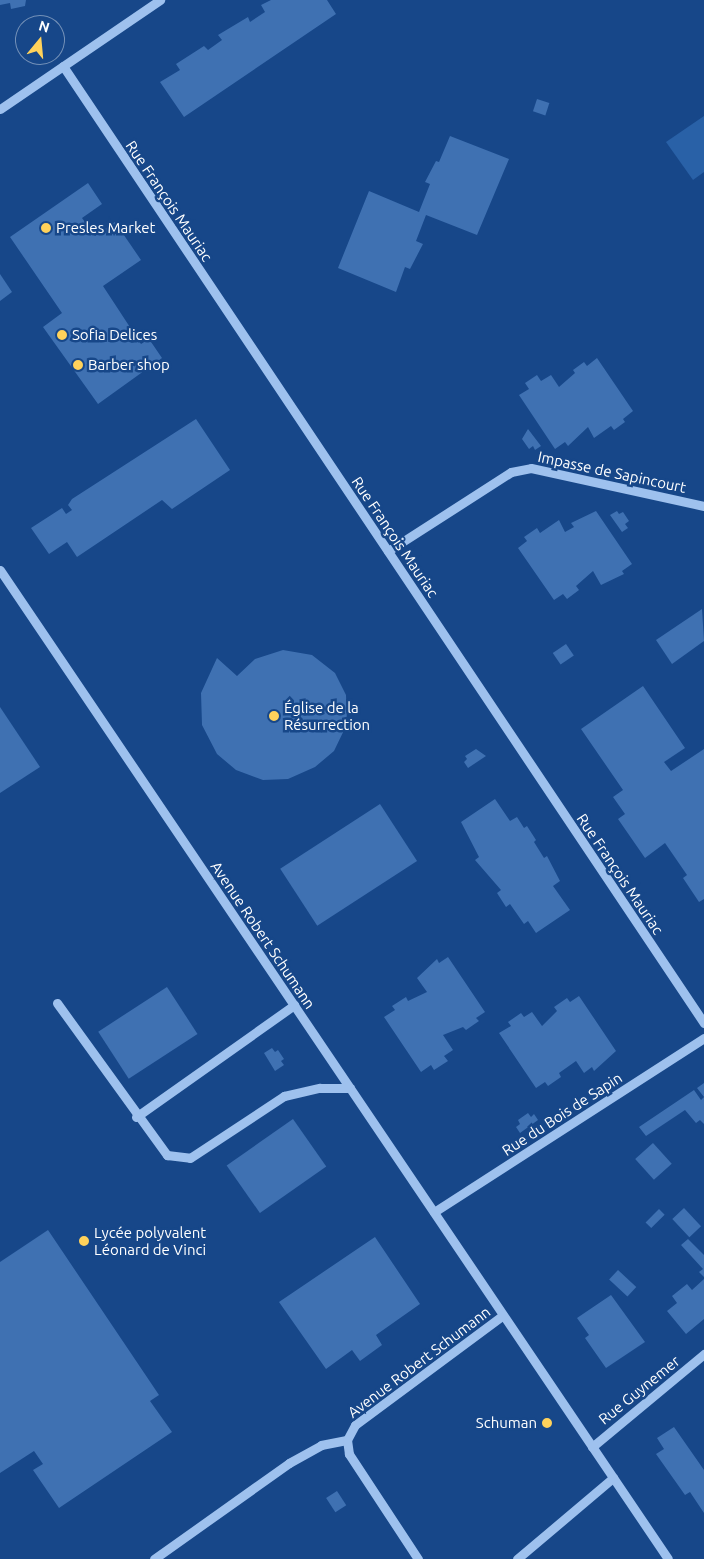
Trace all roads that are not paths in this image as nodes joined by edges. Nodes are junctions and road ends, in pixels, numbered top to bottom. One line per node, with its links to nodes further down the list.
1 (160, 0): 2 (street)
2 (63, 66): 3 (street); 5 (street, Rue François Mauriac)
3 (0, 109)
4 (704, 506): 5 (street, Impasse de Sapincourt)
5 (388, 551): 9 (street, Rue François Mauriac)
6 (0, 570): 8 (street, Avenue Robert Schumann)
7 (57, 1003): 12 (street)
8 (294, 1005): 11 (street, Avenue Robert Schumann); 12 (street)
9 (704, 1023)
10 (704, 1038): 13 (street, Rue du Bois de Sapin)
11 (350, 1088): 12 (street); 13 (street, Avenue Robert Schumann)
12 (136, 1117)
13 (434, 1212): 14 (street, Avenue Robert Schumann)
14 (503, 1316): 16 (street, Avenue Robert Schumann); 17 (street, Avenue Robert Schumann)
15 (704, 1354): 17 (street, Rue Guynemer)
16 (346, 1440): 19 (street); 20 (street, Avenue Robert Schumann)
17 (592, 1447): 18 (street, Avenue Robert Schumann)
18 (613, 1478): 21 (street); 22 (street, Avenue Robert Schumann)
19 (154, 1559)
20 (418, 1559)
21 (517, 1559)
22 (668, 1559)

